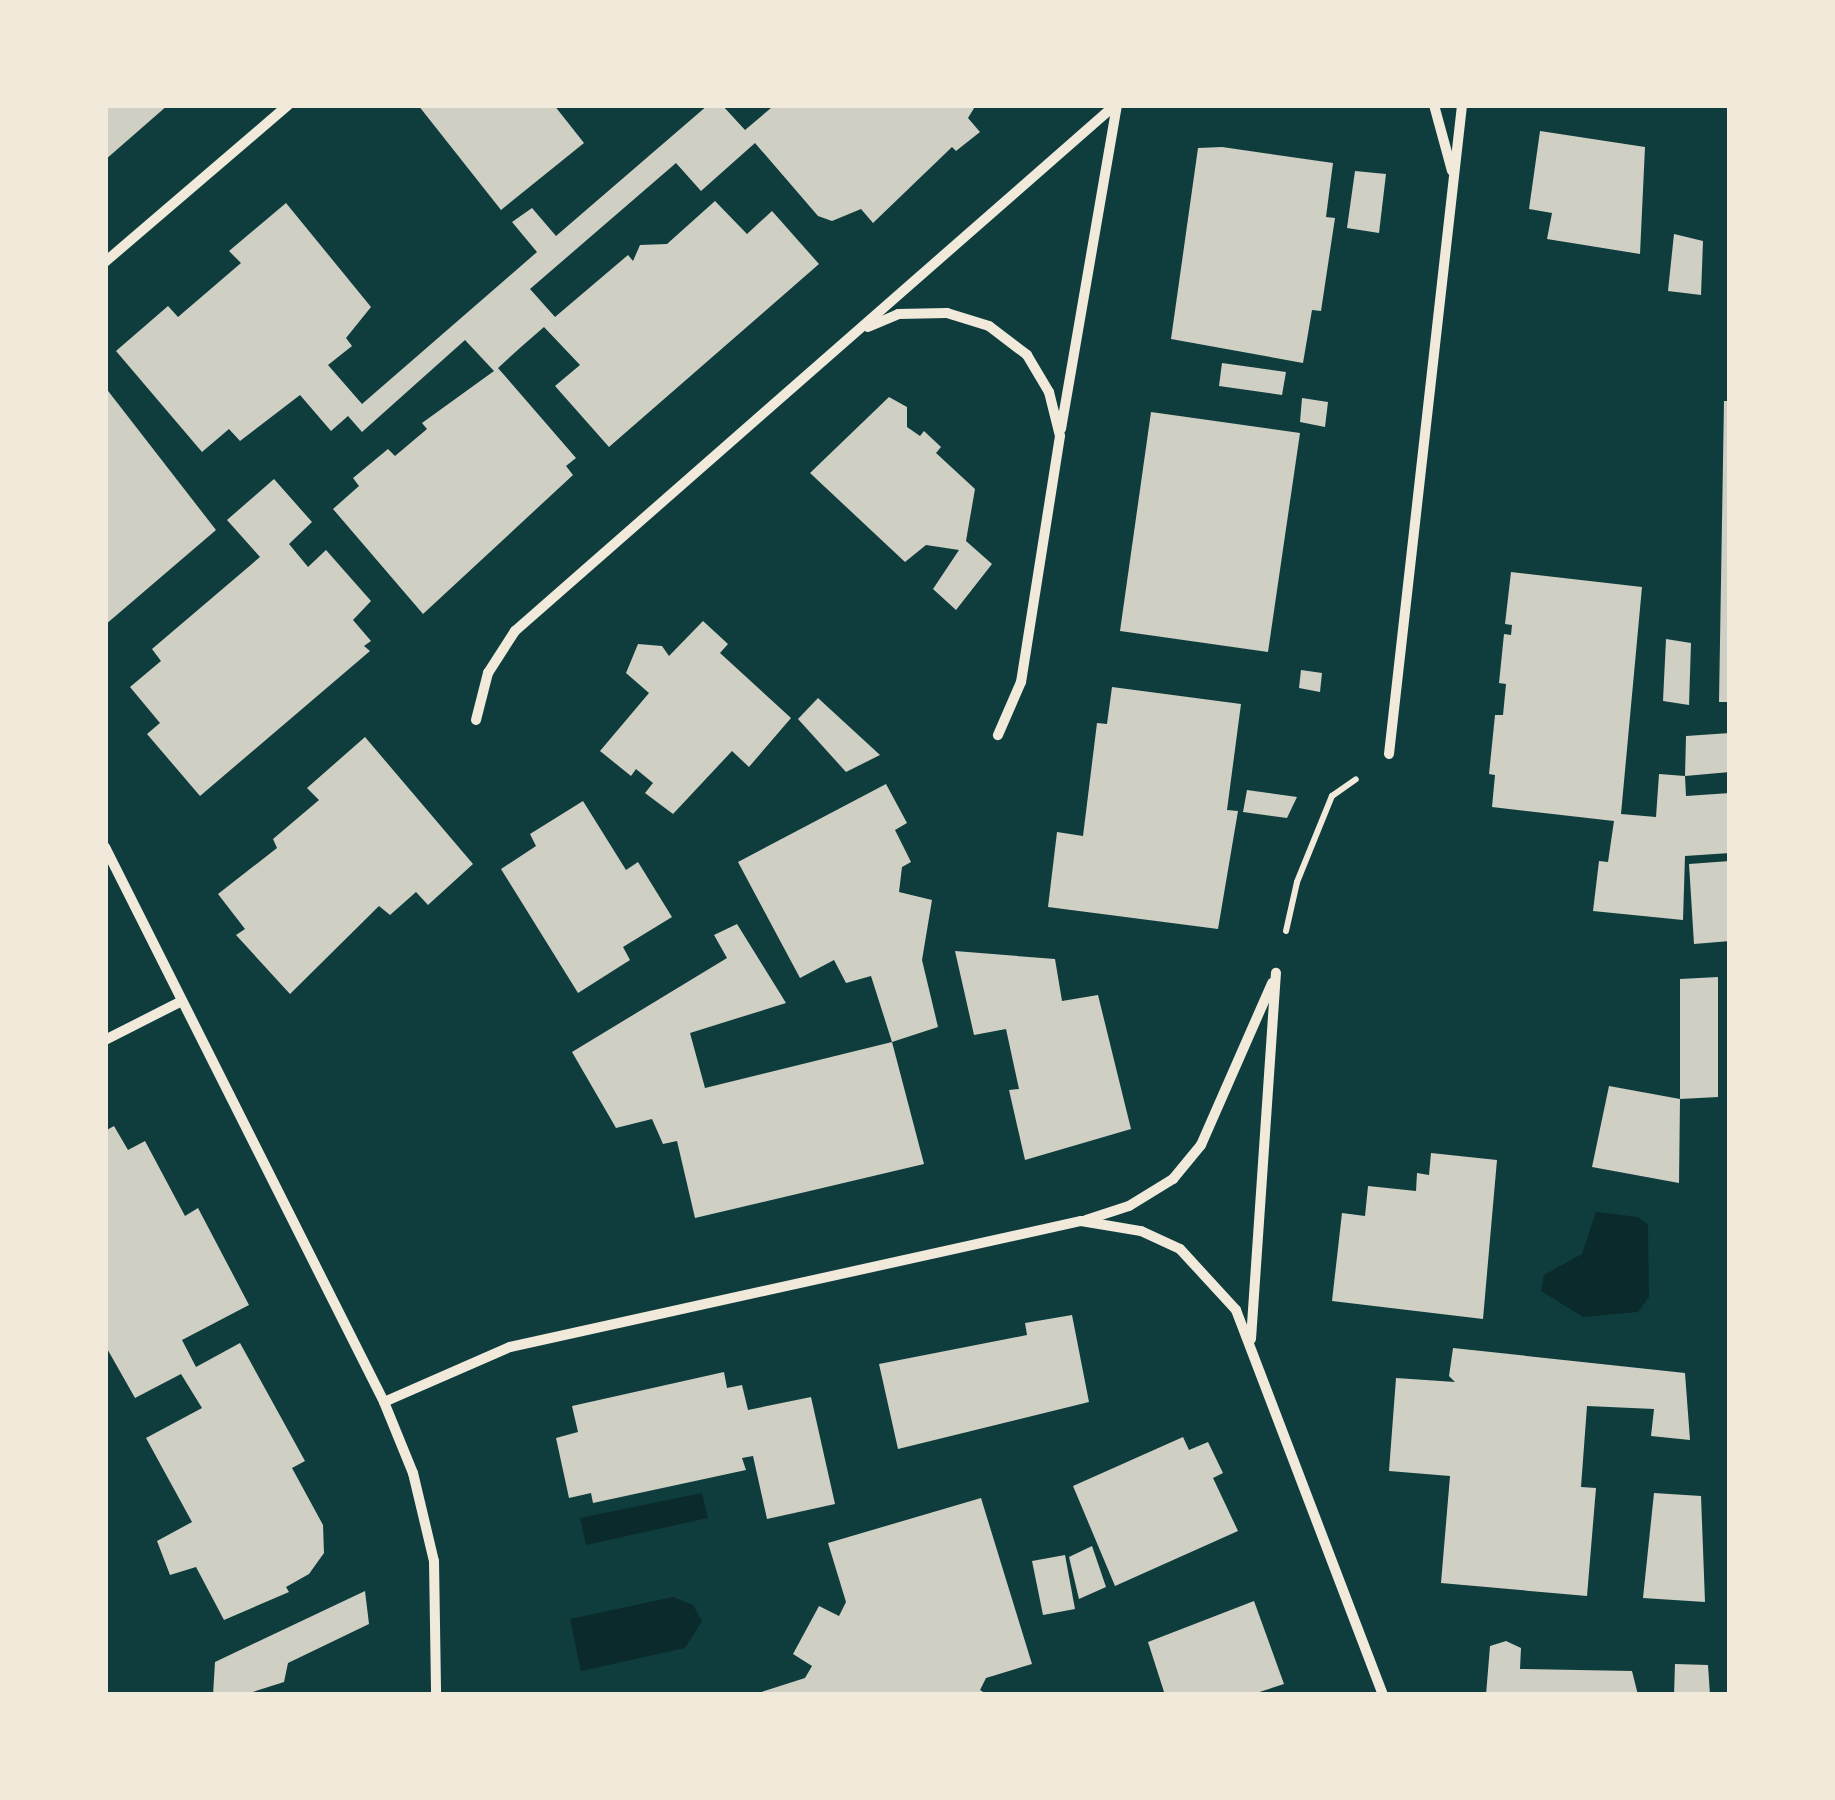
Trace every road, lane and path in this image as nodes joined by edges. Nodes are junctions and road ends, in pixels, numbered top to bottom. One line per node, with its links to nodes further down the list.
1 (288, 105): 6 (street)
2 (1116, 105): 7 (street); 8 (street)
3 (1434, 105): 5 (street)
4 (1462, 105): 5 (street)
5 (1454, 187): 11 (street)
6 (105, 262)
7 (858, 332): 8 (street); 9 (street)
8 (1060, 436): 10 (street)
9 (476, 720)
10 (998, 735)
11 (1389, 754): 13 (path)
12 (105, 847): 14 (street)
13 (1276, 973): 16 (street); 17 (street)
14 (180, 1002): 15 (street); 18 (street)
15 (105, 1040)
16 (1081, 1221): 17 (street); 18 (street)
17 (1250, 1345): 20 (street)
18 (384, 1402): 19 (street)
19 (436, 1695)
20 (1383, 1695)

